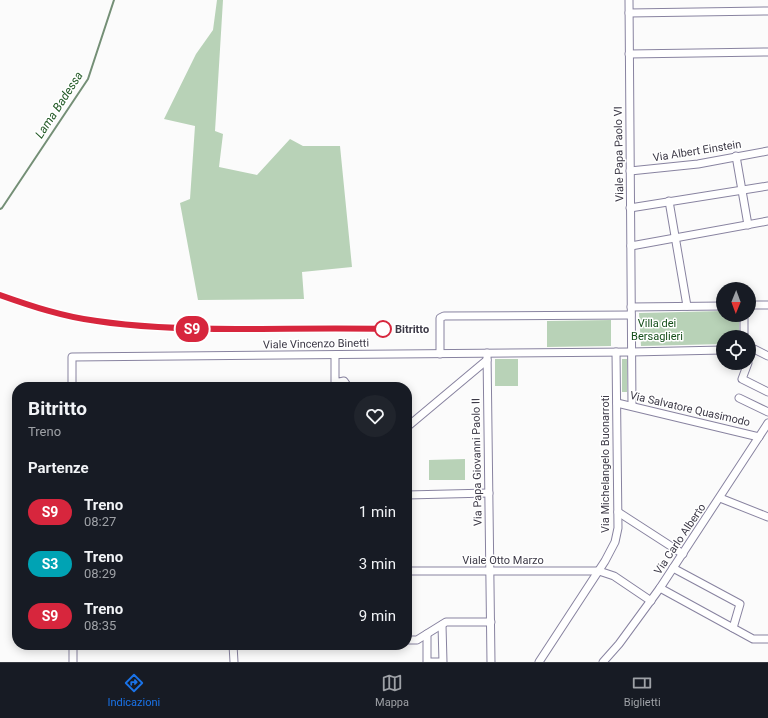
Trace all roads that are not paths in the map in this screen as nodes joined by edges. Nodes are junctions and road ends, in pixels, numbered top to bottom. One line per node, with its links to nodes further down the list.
1 (629, 0): 3 (street, Viale Papa Paolo VI)
2 (768, 11): 3 (street)
3 (629, 13): 5 (street, Viale Papa Paolo VI)
4 (768, 52): 5 (street)
5 (629, 54): 8 (street, Viale Papa Paolo VI)
6 (768, 151): 7 (street, Via Albert Einstein)
7 (736, 156): 8 (street, Via Albert Einstein); 10 (street)
8 (630, 171): 12 (street, Viale Papa Paolo VI)
9 (768, 186): 10 (street)
10 (742, 190): 11 (street); 14 (street)
11 (669, 202): 12 (street); 15 (street)
12 (630, 208): 16 (street, Viale Papa Paolo VI)
13 (768, 221): 14 (street)
14 (748, 225): 15 (street)
15 (675, 238): 16 (street); 19 (street)
16 (631, 246): 21 (street, Viale Papa Paolo VI)
17 (756, 305): 18 (street)
18 (768, 305)
19 (688, 306): 20 (street); 21 (street)
20 (716, 306)
21 (631, 311): 25 (street, Viale Papa Paolo VI); 26 (street)
22 (716, 350): 25 (street, Viale Vincenzo Binetti)
23 (756, 351): 28 (street)
24 (616, 352): 25 (street, Viale Vincenzo Binetti); 29 (street, Viale Vincenzo Binetti); 35 (street, Via Michelangelo Buonarroti)
25 (631, 352): 36 (street, Viale Papa Paolo VI)
26 (440, 354): 27 (street, Viale Vincenzo Binetti); 29 (street, Viale Vincenzo Binetti)
27 (335, 355): 31 (street, Viale Vincenzo Binetti); 32 (street)
28 (768, 356)
29 (487, 357): 38 (street); 41 (street, Via Papa Giovanni Paolo II)
30 (746, 370): 33 (street)
31 (72, 382)
32 (335, 382)
33 (768, 392)
34 (739, 398): 37 (street)
35 (617, 403): 36 (street, Via Salvatore Quasimodo); 44 (street, Via Michelangelo Buonarroti)
36 (632, 406): 40 (street, Via Salvatore Quasimodo)
37 (768, 412)
38 (412, 423)
39 (768, 423): 40 (street, Via Carlo Alberto)
40 (759, 437): 43 (street, Via Carlo Alberto)
41 (489, 493): 42 (street); 48 (street, Via Papa Giovanni Paolo II)
42 (412, 495)
43 (720, 498): 45 (street); 46 (street, Via Carlo Alberto)
44 (618, 512): 46 (street); 50 (street, Via Michelangelo Buonarroti)
45 (768, 517)
46 (683, 554): 47 (street, Via Carlo Alberto)
47 (673, 568): 51 (street, Via Carlo Alberto); 55 (street)
48 (490, 570): 49 (street, Viale Otto Marzo); 50 (street, Viale Otto Marzo); 53 (street, Via Papa Giovanni Paolo II)
49 (412, 571)
50 (598, 571): 52 (street, Viale Otto Marzo); 64 (street, Via Michelangelo Buonarroti)
51 (660, 588): 52 (street, Via Carlo Alberto); 55 (street)
52 (651, 601): 65 (street, Via Carlo Alberto)
53 (491, 622): 54 (street); 63 (street, Via Papa Giovanni Paolo II)
54 (442, 625): 56 (street); 56 (street)
55 (733, 628): 57 (street)
56 (427, 634): 58 (street)
57 (768, 639)
58 (412, 640)
59 (73, 650): 61 (street)
60 (233, 650): 62 (street)
61 (73, 662)
62 (234, 662)
63 (491, 662)
64 (539, 662)
65 (603, 662)

